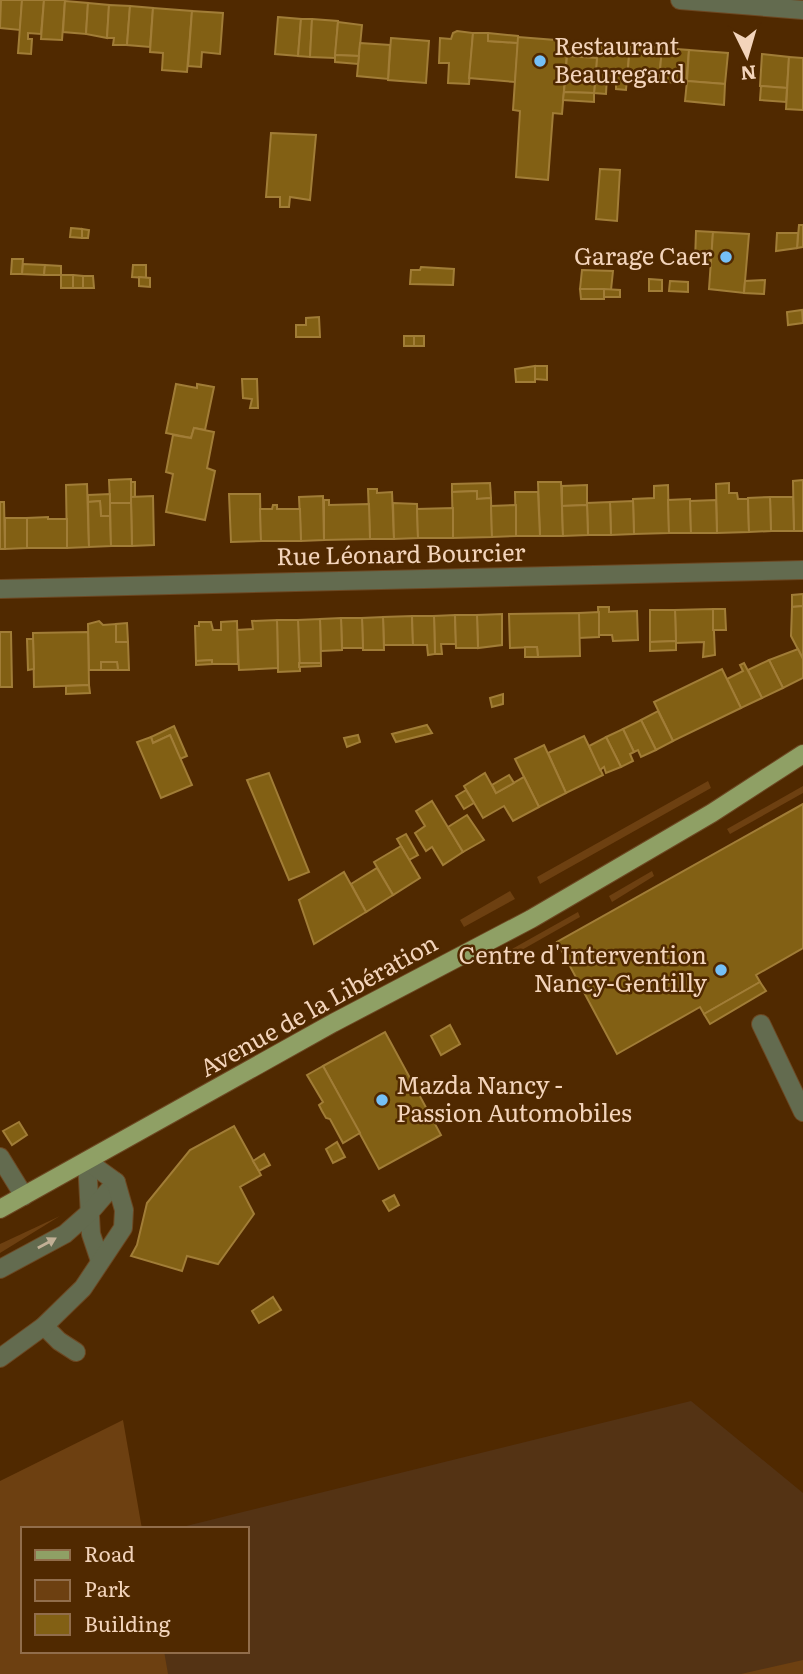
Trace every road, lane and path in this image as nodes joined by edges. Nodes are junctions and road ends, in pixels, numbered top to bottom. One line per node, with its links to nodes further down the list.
1 (680, 0): 2 (street)
2 (803, 10)
3 (803, 570): 4 (street, Rue Léonard Bourcier)
4 (0, 589)
5 (803, 754): 9 (main road, Avenue de la Libération)
6 (761, 1024): 7 (street)
7 (803, 1112)
8 (0, 1157): 11 (street)
9 (87, 1161): 10 (street); 11 (main road, Avenue de la Libération); 13 (street)
10 (116, 1182): 13 (street); 14 (street)
11 (24, 1196): 12 (main road, Avenue de la Libération)
12 (0, 1209)
13 (90, 1212): 14 (street); 15 (street, one-way to 13)
14 (100, 1261): 16 (street)
15 (0, 1269)
16 (44, 1325): 17 (street); 18 (street)
17 (76, 1352)
18 (0, 1358)

